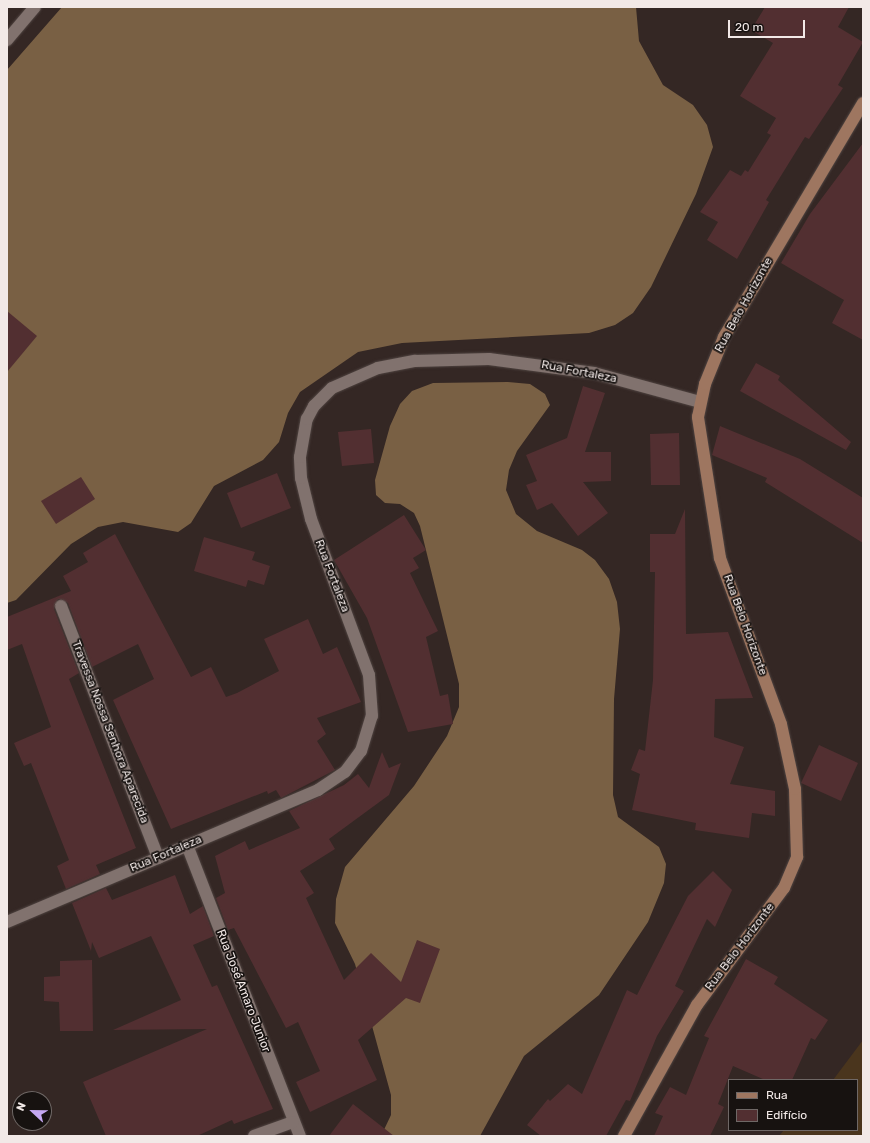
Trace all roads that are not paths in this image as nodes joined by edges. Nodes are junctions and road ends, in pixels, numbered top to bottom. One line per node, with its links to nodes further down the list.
1 (35, 7): 2 (street)
2 (7, 40)
3 (863, 104): 4 (street, Rua Belo Horizonte)
4 (700, 402): 6 (street, Rua Fortaleza); 12 (street, Rua Belo Horizonte)
5 (61, 606): 7 (street, Travessa Nossa Senhora Aparecida)
6 (187, 845): 7 (street, Rua Fortaleza); 9 (street, Rua José Amaro Junior)
7 (158, 858): 8 (street, Rua Fortaleza)
8 (7, 922)
9 (293, 1122): 10 (street); 11 (street, Rua José Amaro Junior)
10 (254, 1136)
11 (300, 1136)
12 (624, 1136)

